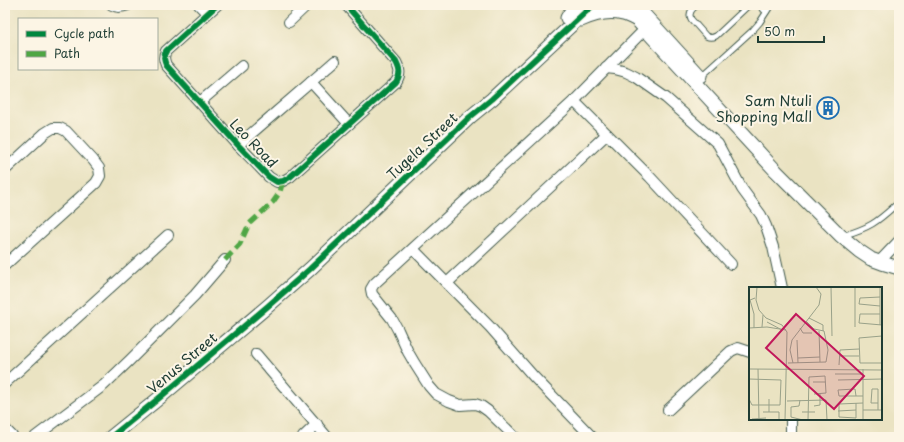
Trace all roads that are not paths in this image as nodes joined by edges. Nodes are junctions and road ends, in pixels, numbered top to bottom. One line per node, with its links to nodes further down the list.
1 (112, 5): 2 (street)
2 (128, 5)
3 (199, 5): 16 (street)
4 (217, 5): 16 (street, Leo Road)
5 (307, 5): 18 (street)
6 (346, 5): 27 (street, Leo Road)
7 (575, 5): 19 (street)
8 (581, 5): 19 (street, Tugela Street)
9 (593, 5): 19 (street, Tugela Street)
10 (624, 5): 17 (street)
11 (697, 5): 12 (lane)
12 (749, 5)
13 (759, 5): 15 (lane)
14 (770, 5): 15 (lane)
15 (766, 12): 23 (lane)
16 (208, 13): 26 (street, Leo Road)
17 (640, 15): 19 (street); 22 (street); 23 (street)
18 (289, 22)
19 (567, 24): 43 (street, Tugela Street)
20 (335, 61): 24 (street)
21 (242, 66): 26 (street)
22 (606, 68): 25 (street); 42 (street)
23 (698, 80): 33 (street)
24 (311, 82): 27 (street); 29 (street)
25 (574, 101): 28 (street); 35 (street)
26 (200, 102): 29 (street, Leo Road)
27 (349, 124): 29 (street, Leo Road)
28 (607, 134): 38 (street); 41 (street)
29 (238, 145)
30 (5, 170): 39 (street)
31 (899, 202): 33 (lane)
32 (168, 235): 46 (street)
33 (841, 236): 37 (street)
34 (899, 241): 37 (street)
35 (412, 249): 41 (street); 56 (street)
36 (225, 260): 52 (street)
37 (879, 262): 40 (street)
38 (731, 264)
39 (5, 265)
40 (899, 268)
41 (447, 283): 57 (street)
42 (782, 287)
43 (268, 306): 53 (street, Venus Street)
44 (749, 352): 47 (street)
45 (256, 354): 49 (street)
46 (5, 383)
47 (668, 410)
48 (792, 420): 58 (street)
49 (316, 424): 54 (street); 55 (street)
50 (5, 430): 51 (street)
51 (11, 437)
52 (36, 437)
53 (111, 437)
54 (302, 437)
55 (327, 437)
56 (515, 437)
57 (592, 437)
58 (791, 437)

